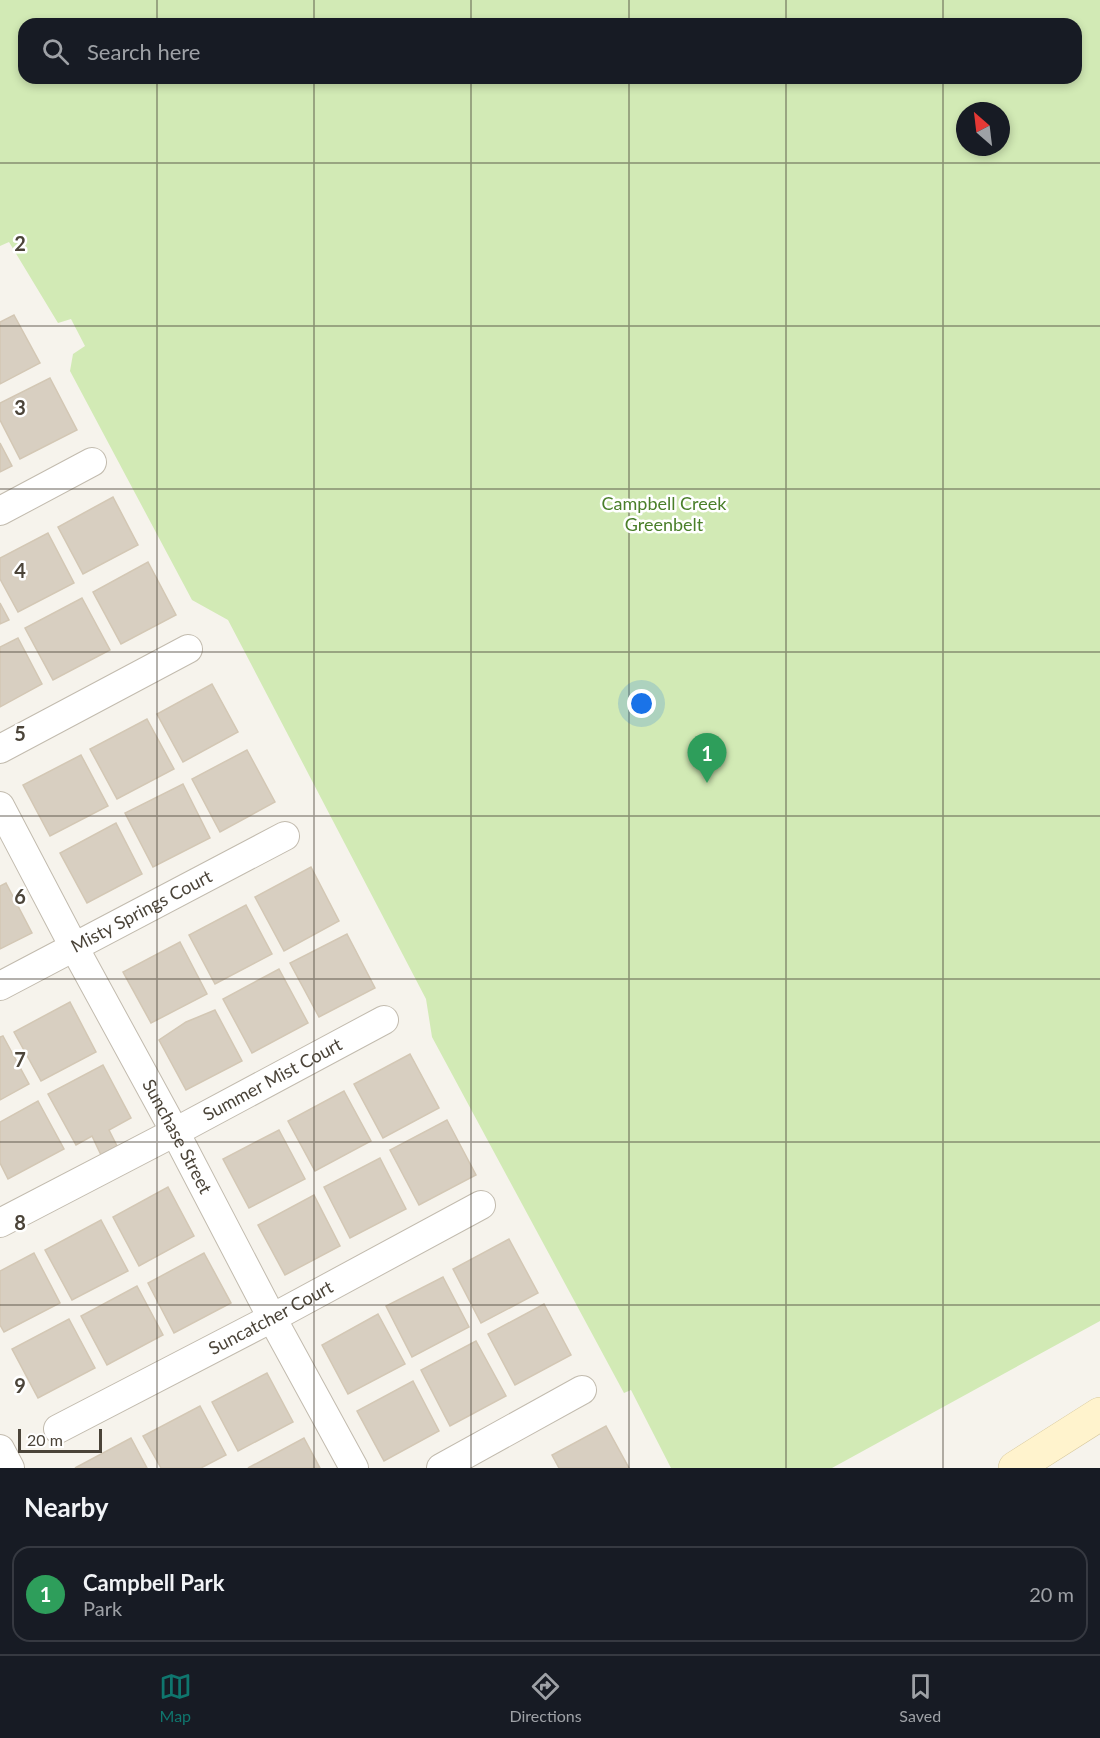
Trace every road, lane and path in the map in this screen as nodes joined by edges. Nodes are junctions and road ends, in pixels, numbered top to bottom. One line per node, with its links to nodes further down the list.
1 (92, 462): 2 (street)
2 (0, 511)
3 (188, 649): 4 (street)
4 (0, 749)
5 (0, 806): 7 (street, Sunchase Street)
6 (285, 836): 7 (street, Misty Springs Court)
7 (74, 947): 8 (street, Misty Springs Court); 10 (street, Sunchase Street)
8 (0, 986)
9 (384, 1020): 10 (street, Summer Mist Court)
10 (175, 1132): 12 (street, Summer Mist Court); 13 (street, Sunchase Street)
11 (481, 1205): 13 (street, Suncatcher Court)
12 (0, 1223)
13 (272, 1317): 16 (street, Suncatcher Court); 19 (street, Sunchase Street)
14 (582, 1390): 20 (street)
15 (1100, 1414): 21 (main road)
16 (58, 1429)
17 (0, 1449): 18 (street)
18 (10, 1468)
19 (354, 1468)
20 (441, 1468)
21 (1015, 1468)

